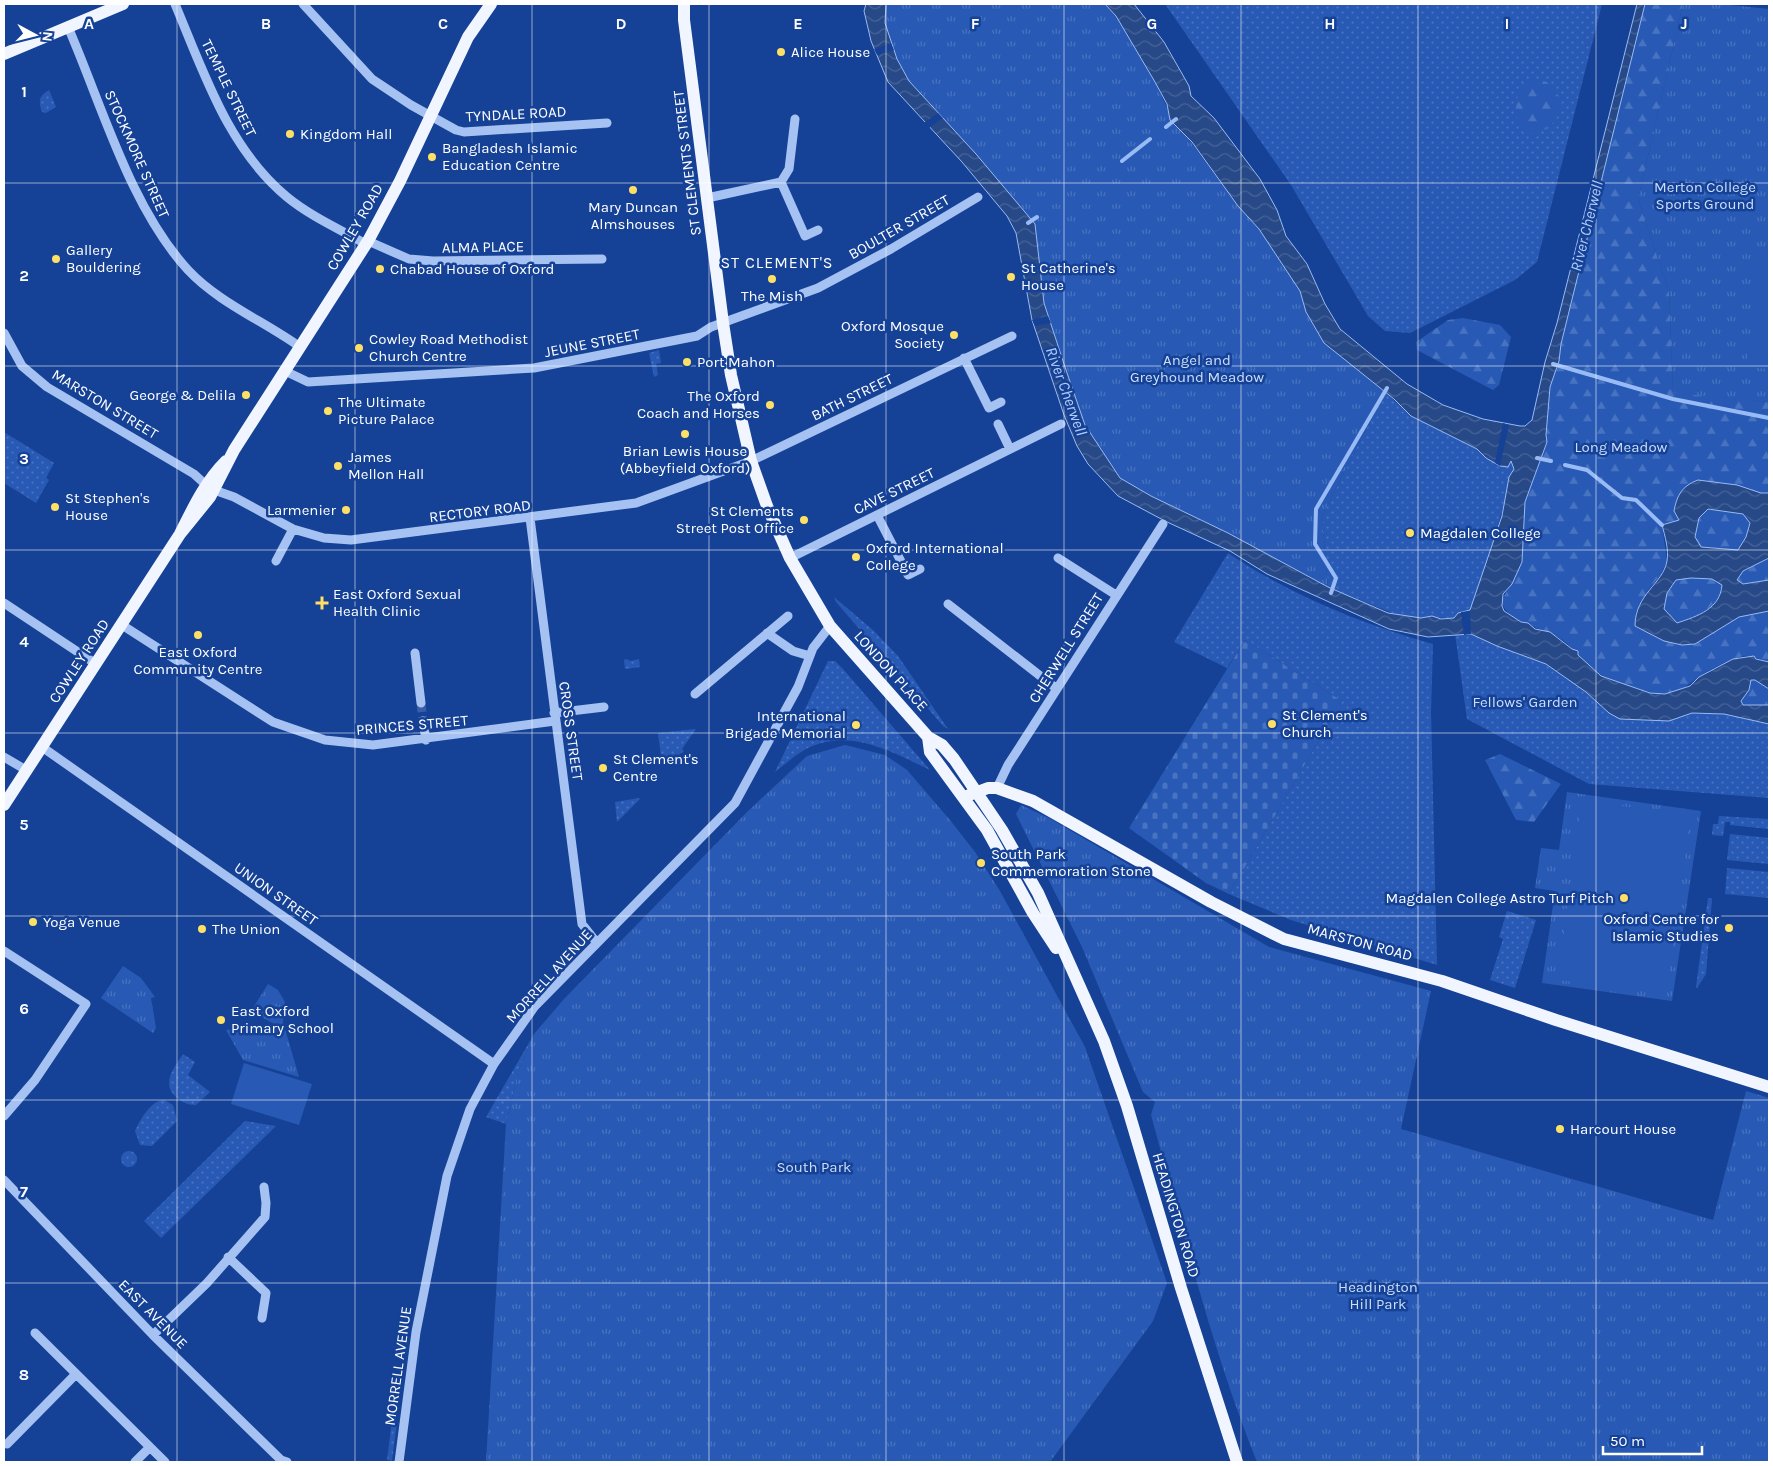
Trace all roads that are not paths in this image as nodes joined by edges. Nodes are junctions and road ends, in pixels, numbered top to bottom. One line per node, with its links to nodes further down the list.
1 (123, 4): 6 (main road)
2 (175, 4): 15 (street, TEMPLE STREET)
3 (303, 4): 8 (street, TYNDALE ROAD)
4 (491, 4): 8 (main road, COWLEY ROAD)
5 (684, 4): 13 (main road, ST CLEMENTS STREET)
6 (68, 27): 7 (main road); 20 (street, STOCKMORE STREET)
7 (4, 54)
8 (430, 116): 10 (street, TYNDALE ROAD); 15 (main road, COWLEY ROAD)
9 (795, 119): 11 (street)
10 (607, 124)
11 (781, 182): 13 (street); 14 (street)
12 (978, 197): 17 (street, BOULTER STREET)
13 (707, 198): 17 (main road, ST CLEMENTS STREET)
14 (818, 230)
15 (367, 243): 16 (street, ALMA PLACE); 20 (main road, COWLEY ROAD)
16 (602, 259)
17 (723, 323): 22 (street, JEUNE STREET); 27 (main road, ST CLEMENTS STREET)
18 (4, 333): 28 (street, MARSTON STREET)
19 (1012, 336): 21 (street, BATH STREET)
20 (300, 347): 22 (main road, COWLEY ROAD)
21 (964, 358): 23 (street); 27 (street, BATH STREET)
22 (284, 371): 28 (main road, COWLEY ROAD)
23 (1001, 402)
24 (998, 424): 26 (street)
25 (1061, 424): 26 (street, CAVE STREET)
26 (1010, 449): 29 (street, CAVE STREET)
27 (752, 461): 30 (street, RECTORY ROAD); 33 (main road, ST CLEMENTS STREET)
28 (210, 487): 32 (street, RECTORY ROAD); 41 (main road, COWLEY ROAD)
29 (877, 515): 33 (street, CAVE STREET); 36 (street)
30 (530, 518): 32 (street, RECTORY ROAD); 51 (street, CROSS STREET)
31 (1163, 524): 37 (street, CHERWELL STREET)
32 (294, 529): 35 (street)
33 (790, 558): 42 (main road, ST CLEMENTS STREET)
34 (1058, 558): 37 (street)
35 (276, 561)
36 (920, 569)
37 (1116, 595): 47 (street, CHERWELL STREET)
38 (4, 603): 46 (street)
39 (948, 604): 47 (street)
40 (788, 616): 43 (street)
41 (122, 625): 46 (main road, COWLEY ROAD); 54 (street, PRINCES STREET)
42 (830, 626): 45 (street, MORRELL AVENUE); 53 (main road, LONDON PLACE)
43 (767, 633): 45 (street); 48 (street)
44 (415, 653): 49 (street)
45 (810, 656): 62 (street, MORRELL AVENUE)
46 (96, 664): 55 (main road, COWLEY ROAD)
47 (1057, 689): 58 (street, CHERWELL STREET)
48 (695, 694)
49 (421, 703)
50 (604, 707): 51 (street, PRINCES STREET)
51 (555, 717): 54 (street, PRINCES STREET); 62 (street, CROSS STREET)
52 (423, 721): 54 (street)
53 (928, 737): 59 (main road, LONDON PLACE); 60 (main road, LONDON PLACE)
54 (426, 740)
55 (42, 747): 57 (main road, COWLEY ROAD); 65 (street, UNION STREET)
56 (4, 757): 57 (street)
57 (26, 770): 61 (main road, COWLEY ROAD)
58 (997, 788): 59 (main road); 66 (main road, MARSTON ROAD)
59 (977, 792): 60 (main road); 64 (main road, HEADINGTON ROAD)
60 (964, 797): 64 (main road, HEADINGTON ROAD)
61 (4, 804)
62 (597, 943): 65 (street, MORRELL AVENUE)
63 (4, 951): 67 (street)
64 (1077, 980): 81 (main road, HEADINGTON ROAD)
65 (494, 1064): 80 (street, MORRELL AVENUE)
66 (1769, 1087)
67 (4, 1116)
68 (4, 1180): 73 (street, EAST AVENUE)
69 (264, 1187): 70 (street)
70 (228, 1257): 71 (street); 73 (street)
71 (262, 1318)
72 (35, 1333): 74 (street)
73 (153, 1335): 77 (street, EAST AVENUE)
74 (76, 1374): 75 (street); 76 (street)
75 (7, 1444)
76 (150, 1447): 78 (street); 79 (street)
77 (282, 1461)
78 (135, 1462)
79 (165, 1462)
80 (399, 1462)
81 (1237, 1462)

